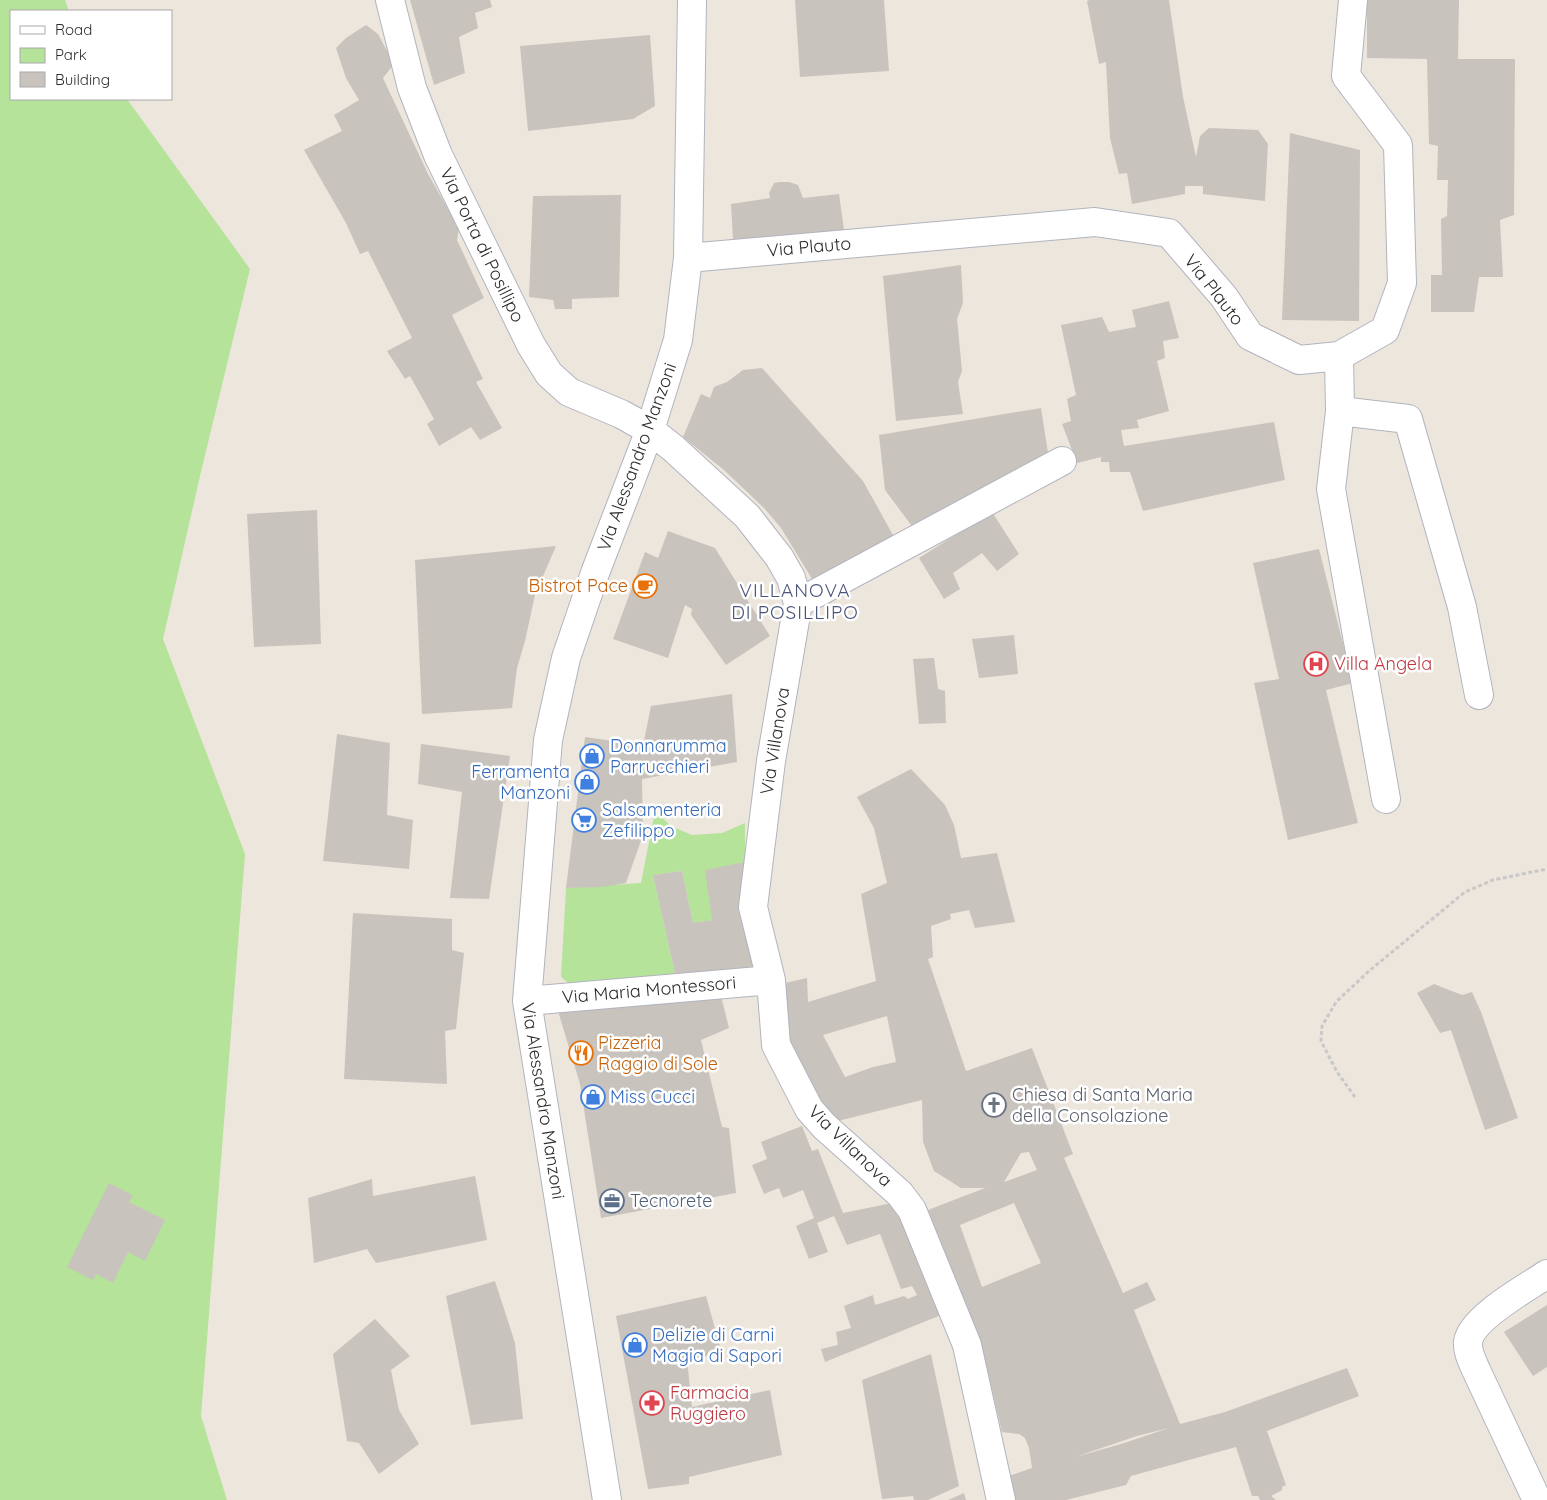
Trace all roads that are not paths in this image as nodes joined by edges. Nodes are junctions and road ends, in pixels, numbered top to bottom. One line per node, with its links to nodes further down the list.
1 (390, 0): 7 (street, Via Porta di Posillipo)
2 (692, 0): 4 (street, Via Alessandro Manzoni)
3 (1353, 0): 5 (street, Via Plauto)
4 (688, 258): 5 (street, Via Plauto); 7 (street, Via Alessandro Manzoni)
5 (1339, 356): 6 (street)
6 (1340, 411): 10 (street); 11 (street)
7 (650, 430): 9 (street, Via Villanova); 13 (street, Via Alessandro Manzoni)
8 (1062, 460): 9 (street)
9 (798, 604): 12 (street, Via Villanova)
10 (1479, 695)
11 (1386, 799)
12 (772, 980): 13 (street, Via Maria Montessori); 16 (street, Via Villanova)
13 (526, 1001): 15 (street, Via Alessandro Manzoni)
14 (1547, 1274): 17 (street)
15 (607, 1500)
16 (1001, 1500)
17 (1537, 1500)

